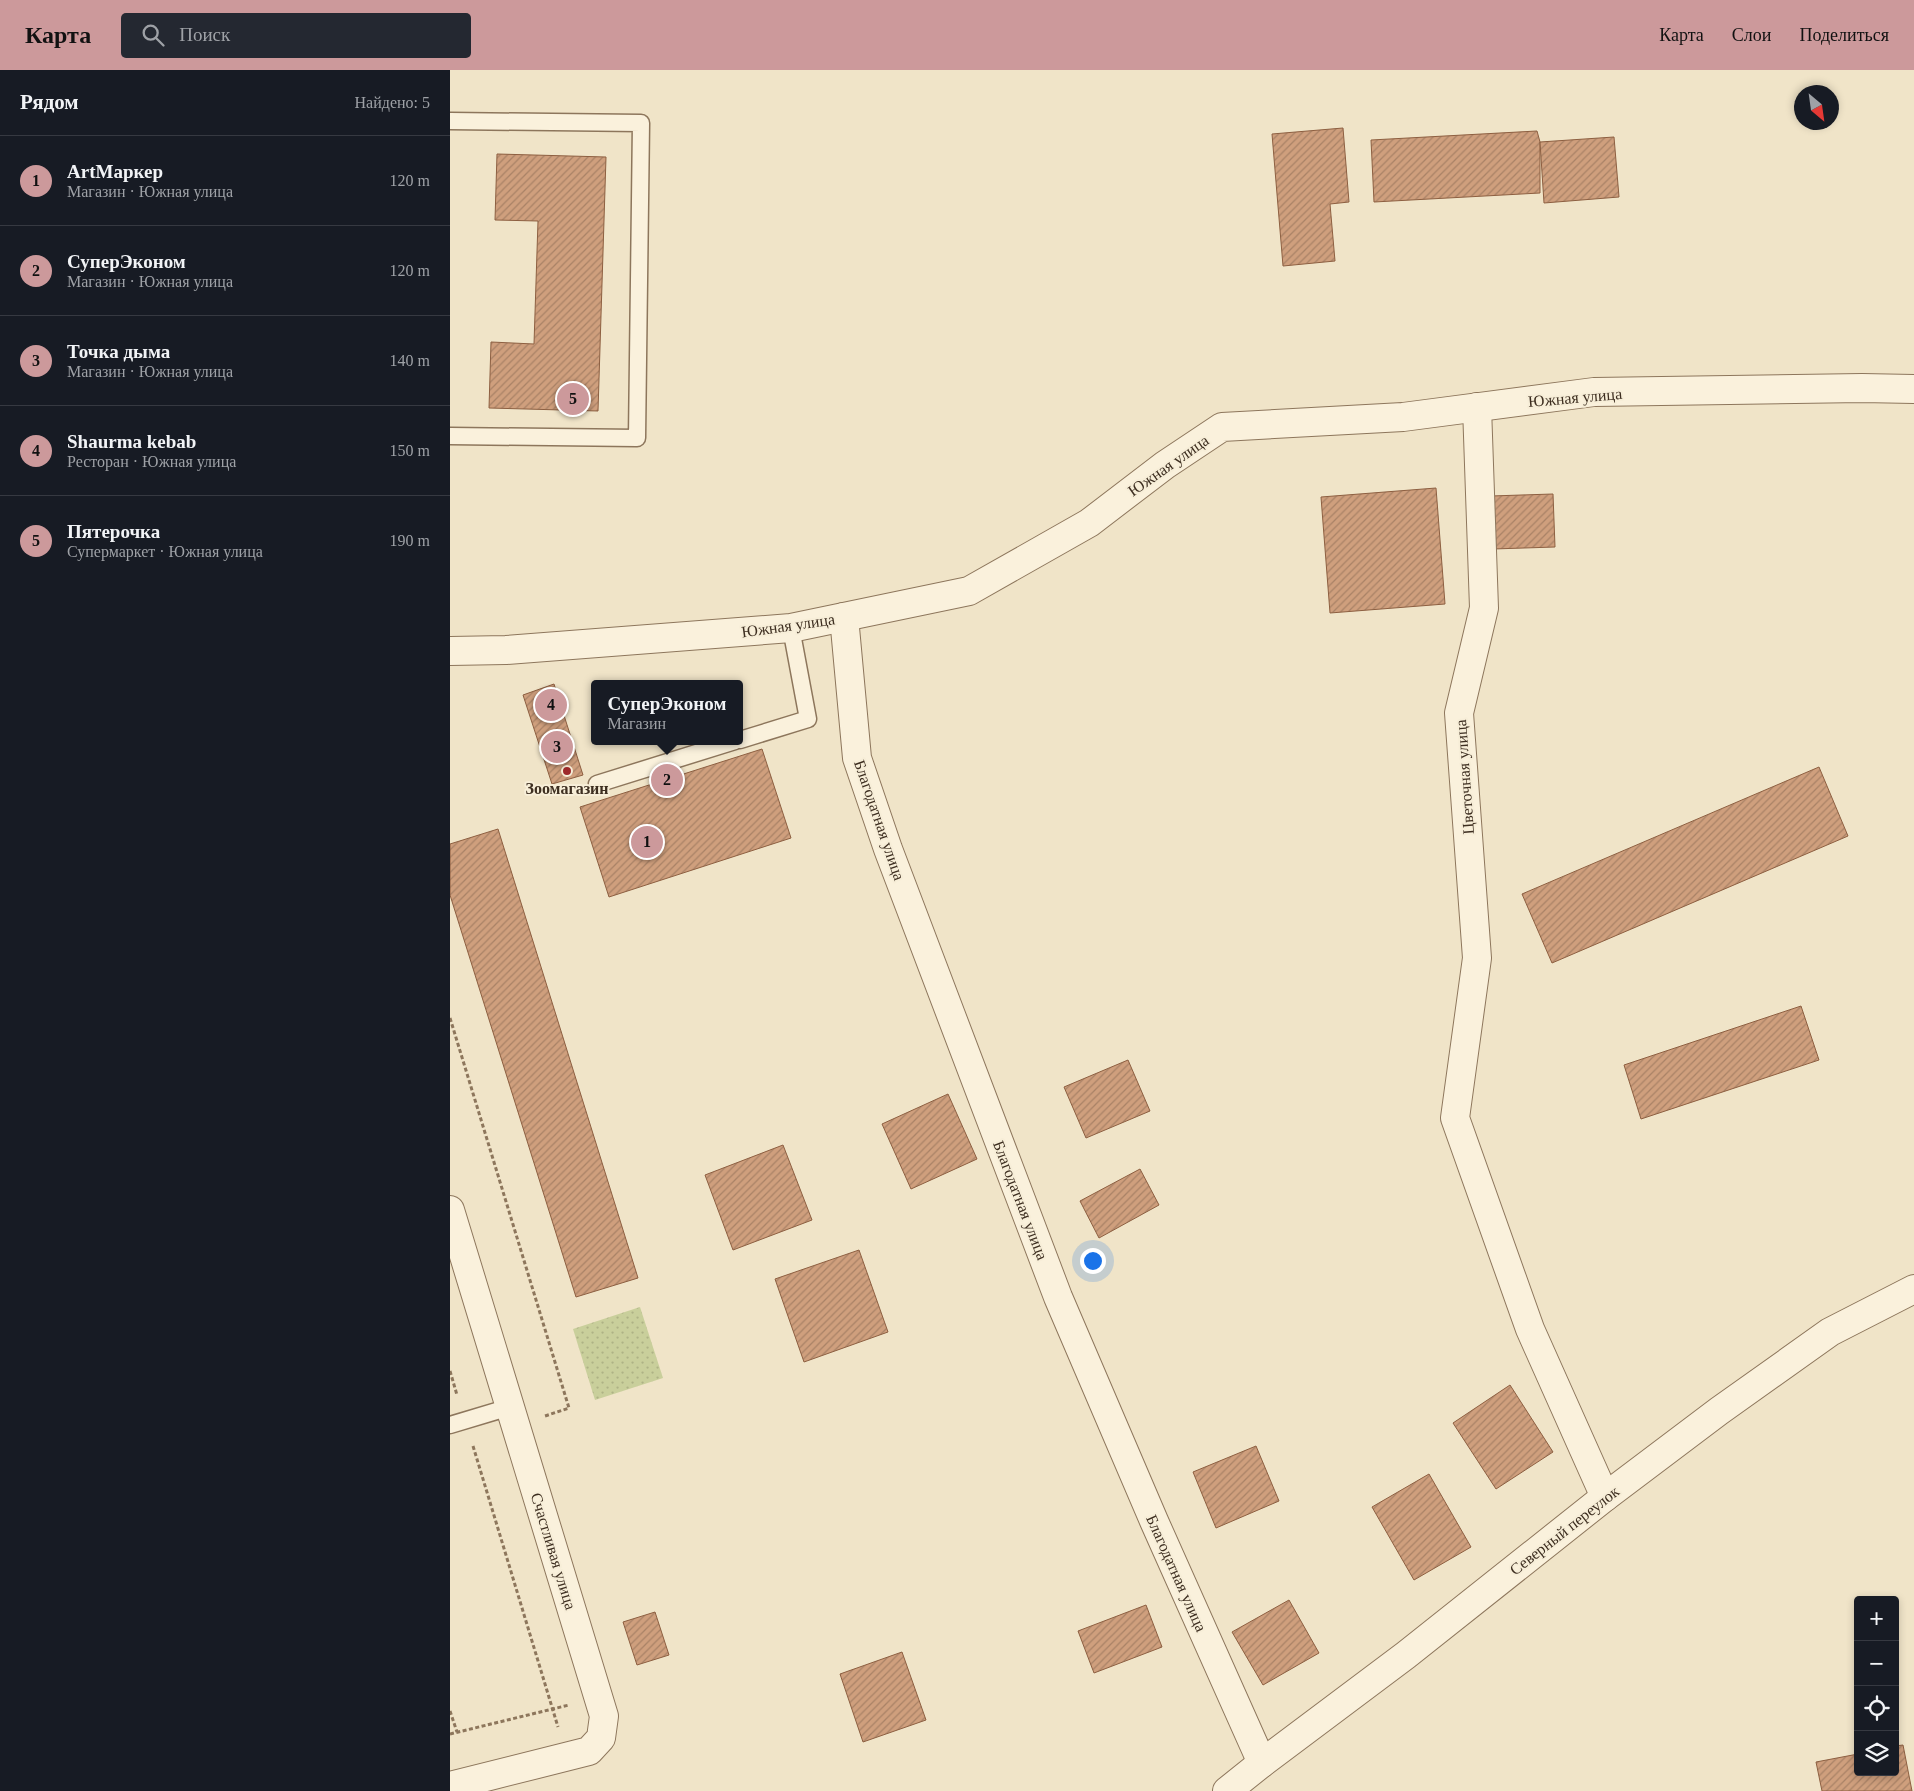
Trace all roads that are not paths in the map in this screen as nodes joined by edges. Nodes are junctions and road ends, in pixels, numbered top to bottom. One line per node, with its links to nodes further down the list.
1 (450, 121): 4 (lane)
2 (1914, 388): 3 (street, Южная улица)
3 (1477, 407): 5 (street, Южная улица); 16 (street, Цветочная улица)
4 (450, 436)
5 (844, 617): 6 (street, Южная улица); 17 (street, Благодатная улица)
6 (791, 628): 7 (street, Южная улица); 8 (lane)
7 (450, 651)
8 (743, 739)
9 (722, 745): 10 (lane)
10 (598, 784)
11 (450, 1210): 12 (street, Счастливая улица)
12 (457, 1260): 14 (street, Счастливая улица)
13 (1914, 1289): 16 (street, Северный переулок)
14 (510, 1406): 15 (lane); 18 (street, Счастливая улица)
15 (457, 1423)
16 (1606, 1497): 17 (street, Северный переулок)
17 (1262, 1763): 19 (street, Северный переулок)
18 (450, 1786)
19 (1227, 1791)

